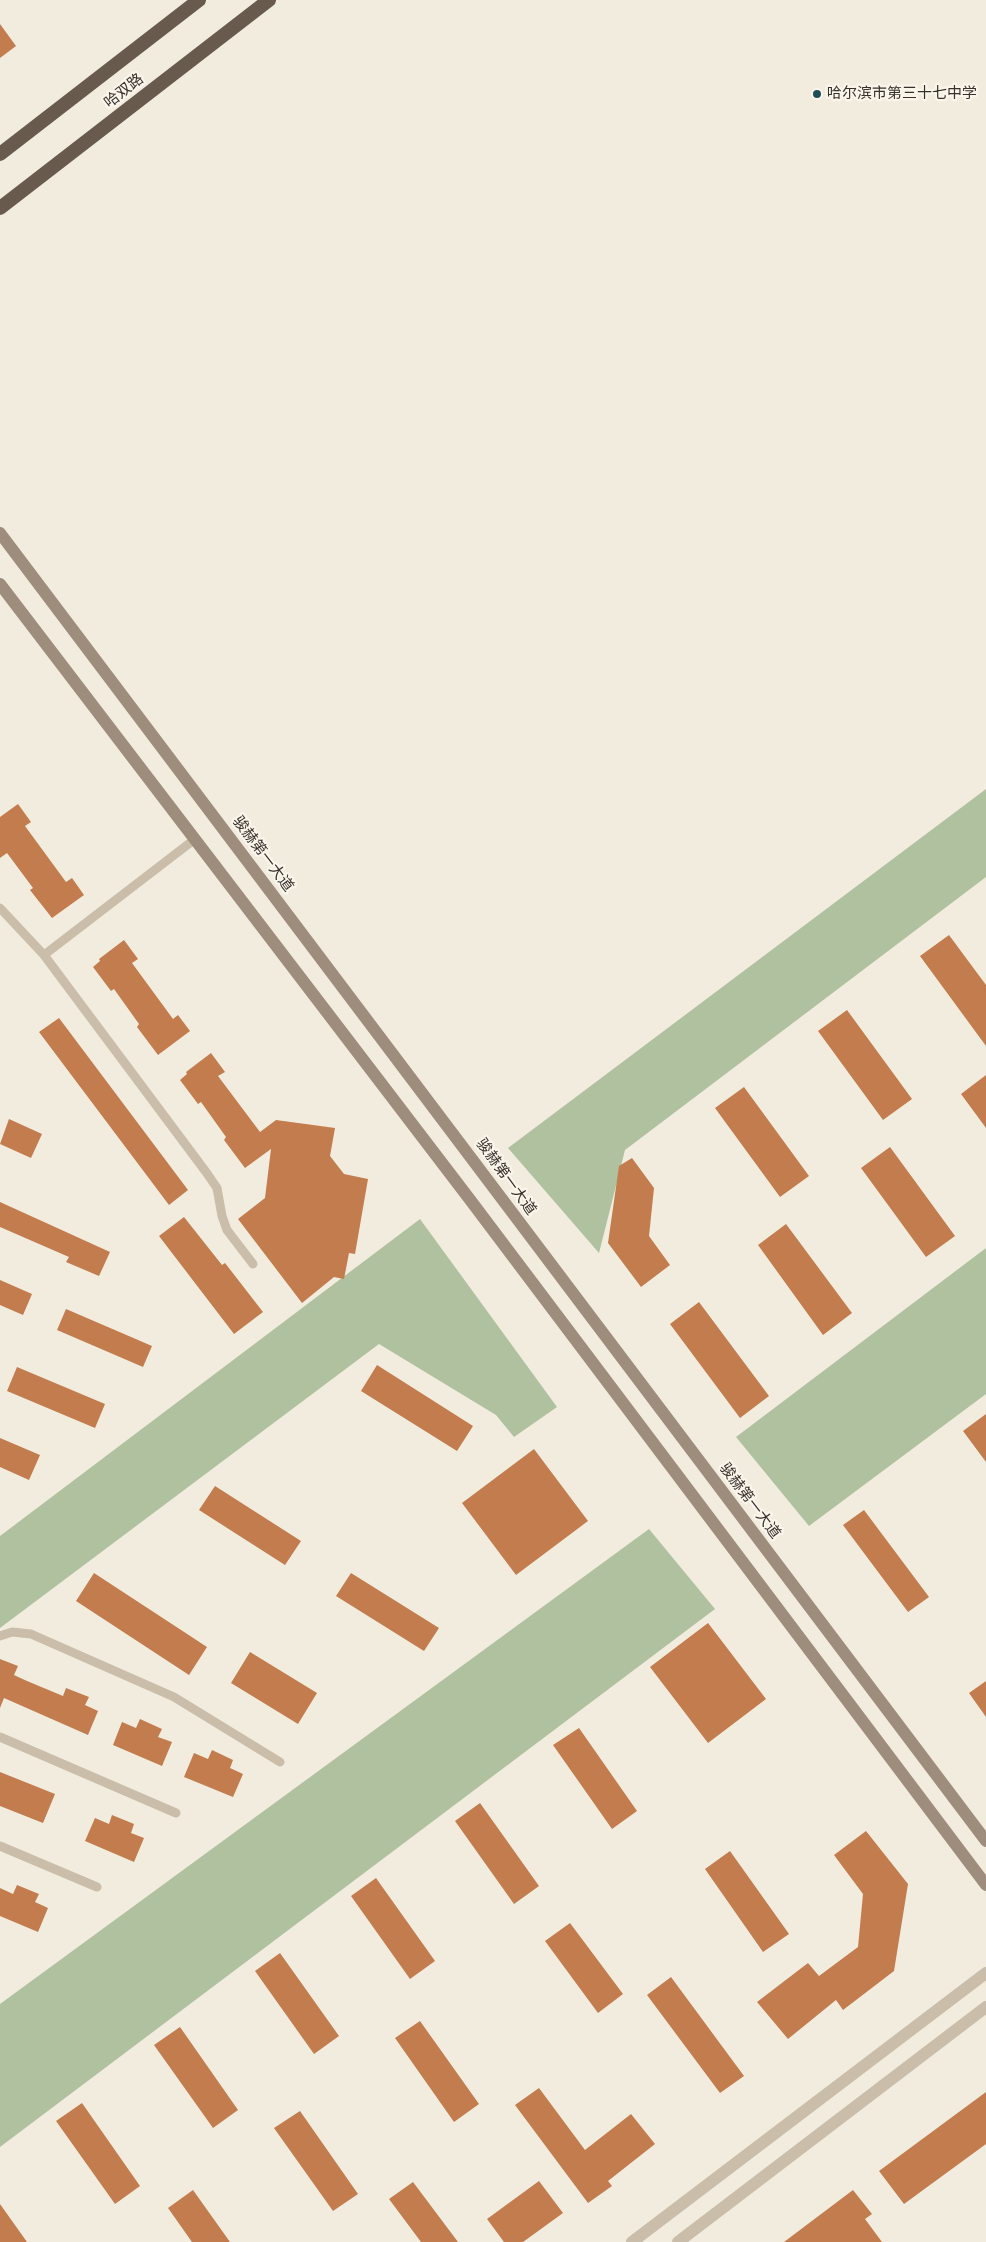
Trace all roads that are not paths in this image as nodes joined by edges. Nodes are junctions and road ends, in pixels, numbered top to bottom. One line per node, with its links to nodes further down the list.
1 (199, 0): 3 (highway, 哈双路)
2 (268, 0): 4 (highway, 哈双路)
3 (0, 154)
4 (0, 208)
5 (0, 533): 15 (main road, 骏赫第一大道)
6 (0, 584): 7 (main road)
7 (195, 839): 9 (lane); 17 (main road)
8 (0, 908): 9 (lane)
9 (44, 956): 10 (lane)
10 (253, 1264)
11 (0, 1636): 13 (lane)
12 (0, 1737): 14 (lane)
13 (280, 1762)
14 (176, 1812)
15 (986, 1841)
16 (0, 1846): 18 (lane)
17 (986, 1885)
18 (97, 1886)
19 (986, 1973): 21 (street)
20 (986, 2007): 22 (street)
21 (632, 2242)
22 (678, 2242)

